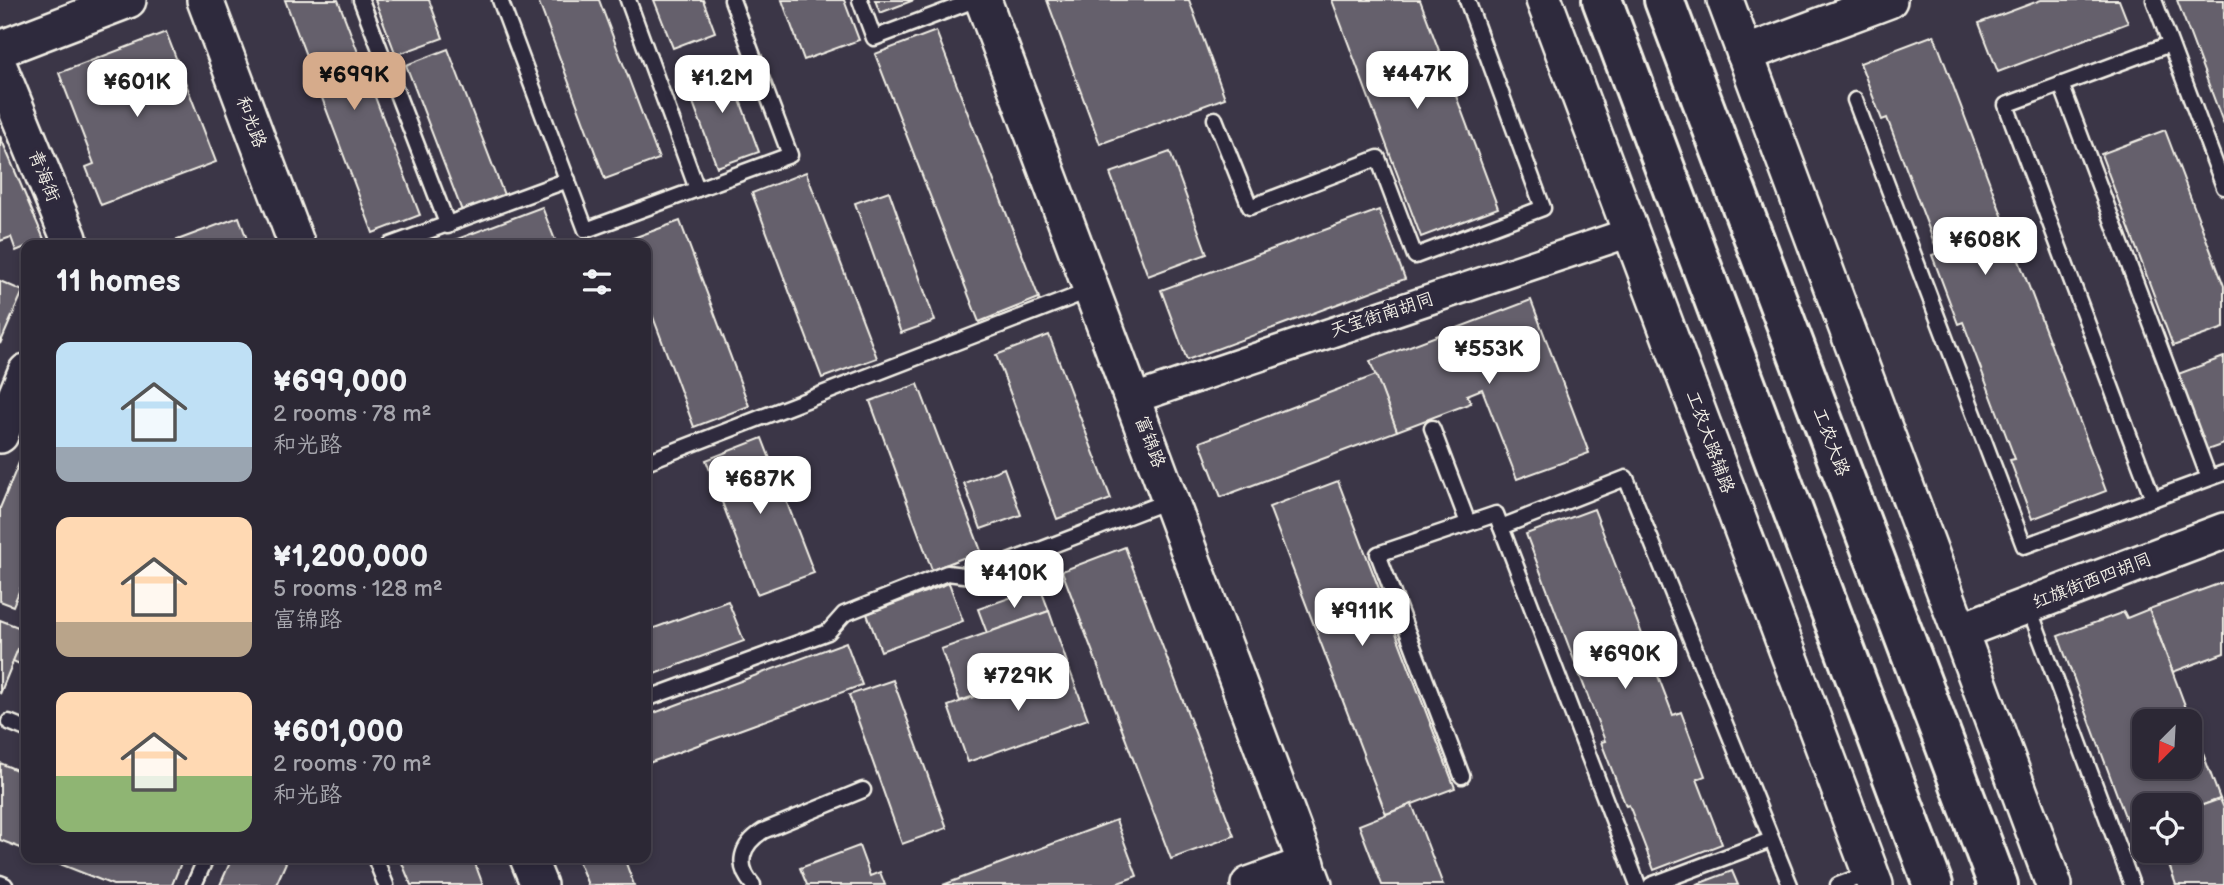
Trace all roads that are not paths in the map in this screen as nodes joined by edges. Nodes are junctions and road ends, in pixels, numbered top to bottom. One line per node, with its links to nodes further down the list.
1 (128, 0): 18 (street)
2 (205, 0): 30 (street, 和光路)
3 (361, 0): 27 (lane)
4 (500, 0): 24 (lane)
5 (628, 0): 26 (lane)
6 (732, 0): 26 (lane)
7 (860, 0): 8 (lane)
8 (975, 0)
9 (984, 0): 32 (street, 富锦路)
10 (1467, 0): 23 (lane)
11 (1544, 0): 28 (street, 工农大路辅路)
12 (1602, 0): 69 (main road)
13 (1664, 0): 70 (main road, 工农大路)
14 (1725, 0): 19 (street)
15 (1889, 0): 19 (street)
16 (2154, 0): 17 (lane)
17 (2170, 44): 21 (lane); 25 (lane)
18 (0, 49)
19 (1745, 54): 46 (street)
20 (0, 69): 29 (street, 青海街)
21 (2061, 84): 39 (lane); 41 (lane)
22 (1855, 100): 41 (lane)
23 (1215, 119)
24 (568, 180): 26 (lane); 27 (lane)
25 (2224, 187)
26 (697, 189)
27 (448, 226): 31 (lane)
28 (1631, 232): 34 (street, 天宝街南胡同); 57 (street, 工农大路辅路)
29 (69, 240)
30 (295, 240)
31 (405, 240)
32 (1092, 290): 34 (street, 富锦路); 37 (lane)
33 (21, 384): 36 (street)
34 (1133, 399): 40 (street, 富锦路)
35 (1432, 428): 42 (lane)
36 (0, 435)
37 (651, 460)
38 (2224, 473): 39 (lane)
39 (2209, 478): 41 (lane)
40 (1171, 499): 47 (lane); 56 (street, 富锦路)
41 (2153, 499)
42 (1468, 523): 43 (lane); 50 (lane)
43 (1501, 527): 52 (lane); 65 (lane)
44 (2224, 531): 45 (street, 红旗街西四胡同)
45 (2028, 605): 46 (street, 红旗街西四胡同); 72 (lane)
46 (1959, 631): 71 (street)
47 (651, 697)
48 (9, 722): 49 (lane)
49 (21, 727)
50 (1462, 776)
51 (863, 790): 63 (lane)
52 (1772, 840): 66 (lane); 67 (lane)
53 (204, 863): 60 (lane)
54 (377, 863): 61 (lane)
55 (530, 863): 62 (street)
56 (1310, 875): 64 (street)
57 (1872, 879): 68 (lane)
58 (0, 883): 59 (lane)
59 (5, 885)
60 (194, 885)
61 (386, 885)
62 (539, 885)
63 (753, 885)
64 (1249, 885)
65 (1639, 885)
66 (1651, 885)
67 (1790, 885)
68 (1838, 885)
69 (1933, 885)
70 (1998, 885)
71 (2054, 885)
72 (2132, 885)

